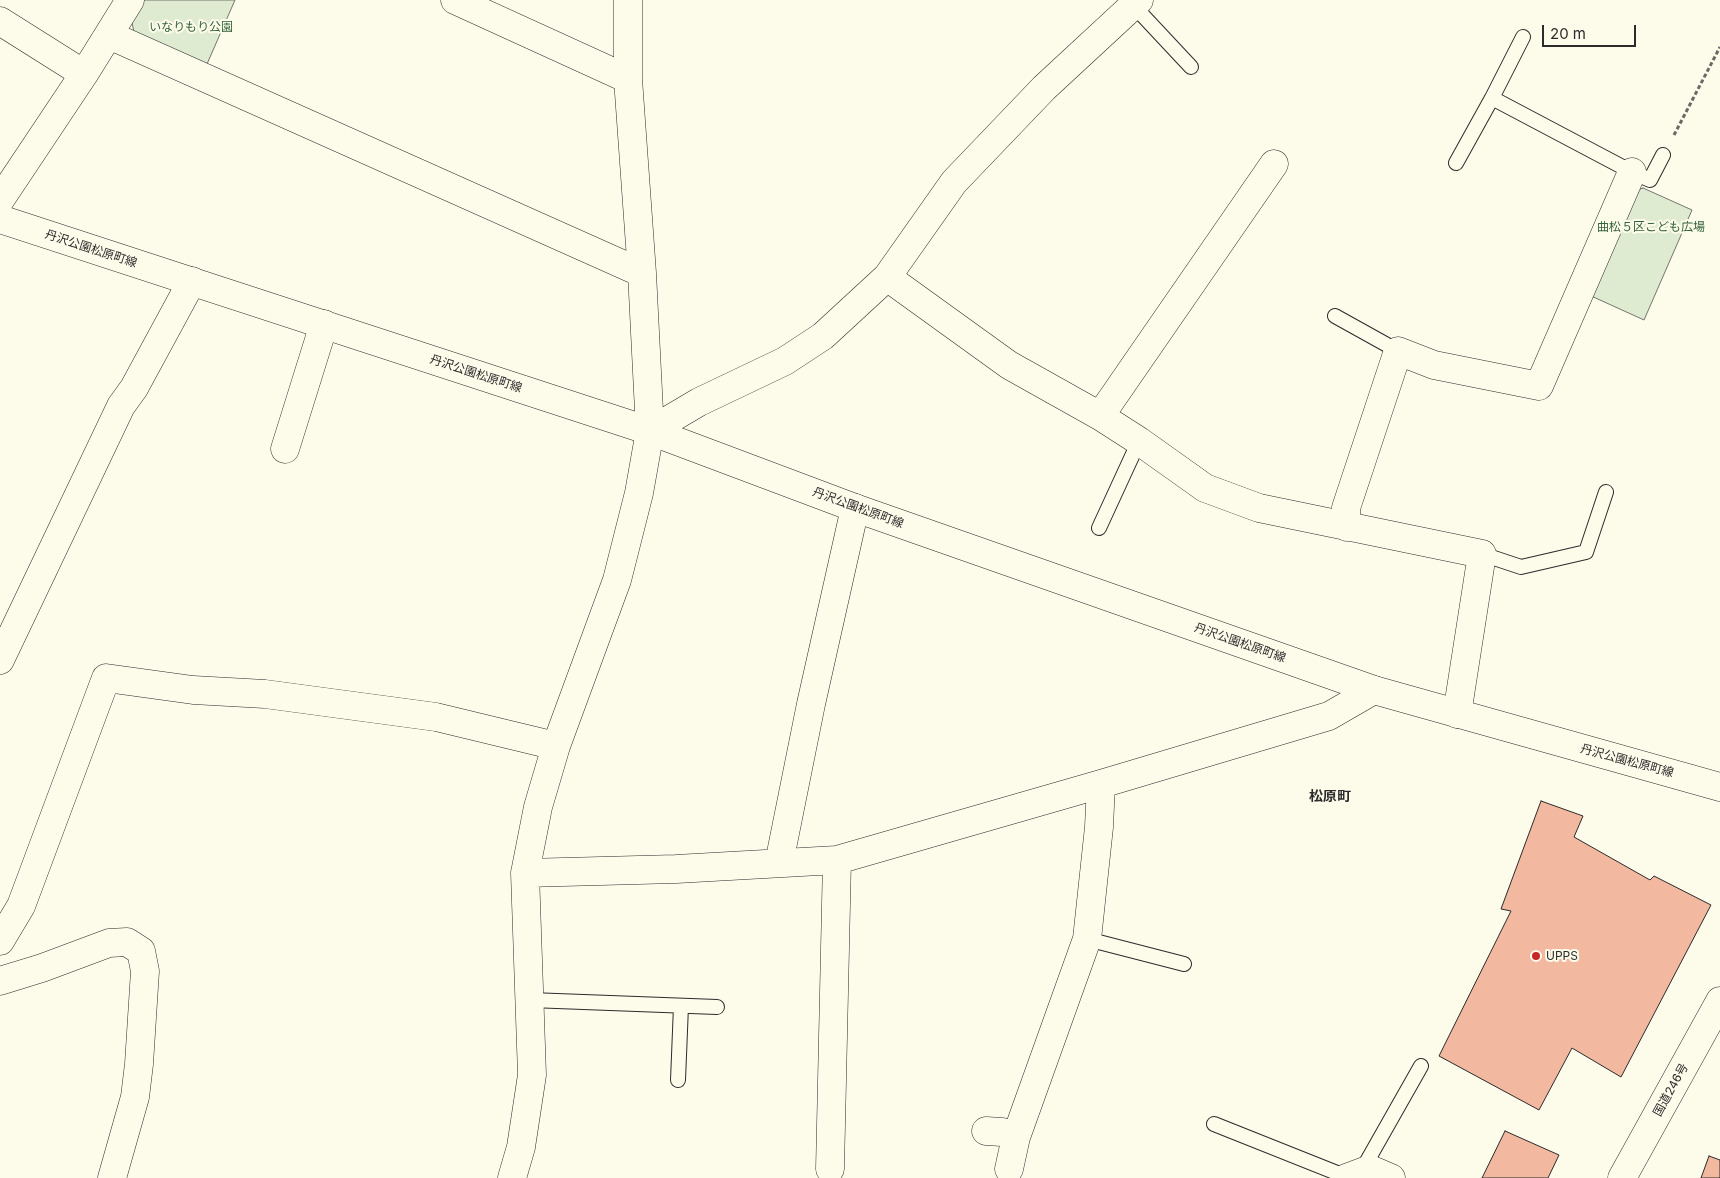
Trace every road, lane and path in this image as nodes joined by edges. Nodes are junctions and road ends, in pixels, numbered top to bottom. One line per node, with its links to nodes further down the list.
1 (130, 0): 6 (main road)
2 (455, 0): 11 (main road)
3 (628, 0): 11 (main road)
4 (1136, 3): 9 (lane); 20 (main road)
5 (0, 21): 10 (main road)
6 (110, 35): 10 (main road); 19 (main road)
7 (1523, 37): 12 (lane)
8 (1720, 47): 13 (path)
9 (1191, 67)
10 (84, 74): 17 (main road)
11 (628, 79): 19 (main road)
12 (1492, 98): 14 (lane); 16 (lane)
13 (1663, 155): 16 (lane)
14 (1456, 163)
15 (1274, 164): 25 (main road)
16 (1632, 172): 24 (main road)
17 (0, 200)
18 (0, 219): 21 (main road, 丹沢公園松原町線)
19 (642, 273): 26 (main road)
20 (887, 277): 25 (main road); 26 (main road)
21 (192, 281): 23 (main road, 丹沢公園松原町線); 34 (main road)
22 (1335, 316): 24 (lane)
23 (324, 324): 26 (main road, 丹沢公園松原町線); 28 (main road)
24 (1398, 351): 31 (main road)
25 (1100, 416): 27 (main road)
26 (650, 431): 30 (main road, 丹沢公園松原町線); 37 (main road)
27 (1139, 441): 31 (main road); 32 (lane)
28 (285, 449)
29 (1606, 492): 33 (lane)
30 (856, 508): 35 (main road, 丹沢公園松原町線); 41 (main road)
31 (1347, 527): 33 (main road)
32 (1099, 528)
33 (1482, 554): 36 (main road)
34 (0, 660)
35 (1374, 690): 36 (main road, 丹沢公園松原町線); 38 (main road)
36 (1457, 714): 39 (main road, 丹沢公園松原町線)
37 (556, 746): 42 (main road); 44 (main road)
38 (1101, 784): 40 (main road); 43 (main road)
39 (1720, 787)
40 (837, 860): 41 (main road); 56 (main road)
41 (779, 863): 42 (main road)
42 (525, 873): 47 (main road)
43 (1087, 939): 45 (lane); 55 (main road)
44 (0, 941)
45 (1184, 964)
46 (0, 981): 59 (main road)
47 (530, 1000): 49 (lane); 60 (main road)
48 (1720, 1001): 62 (main road, 国道246号)
49 (681, 1006): 50 (lane); 52 (lane)
50 (717, 1007)
51 (1421, 1066): 58 (lane)
52 (678, 1080)
53 (1214, 1124): 58 (lane)
54 (986, 1131): 55 (main road)
55 (1016, 1137): 57 (main road)
56 (830, 1168)
57 (1009, 1169)
58 (1351, 1176): 61 (main road)
59 (112, 1178)
60 (512, 1178)
61 (1391, 1178)
62 (1622, 1178)

